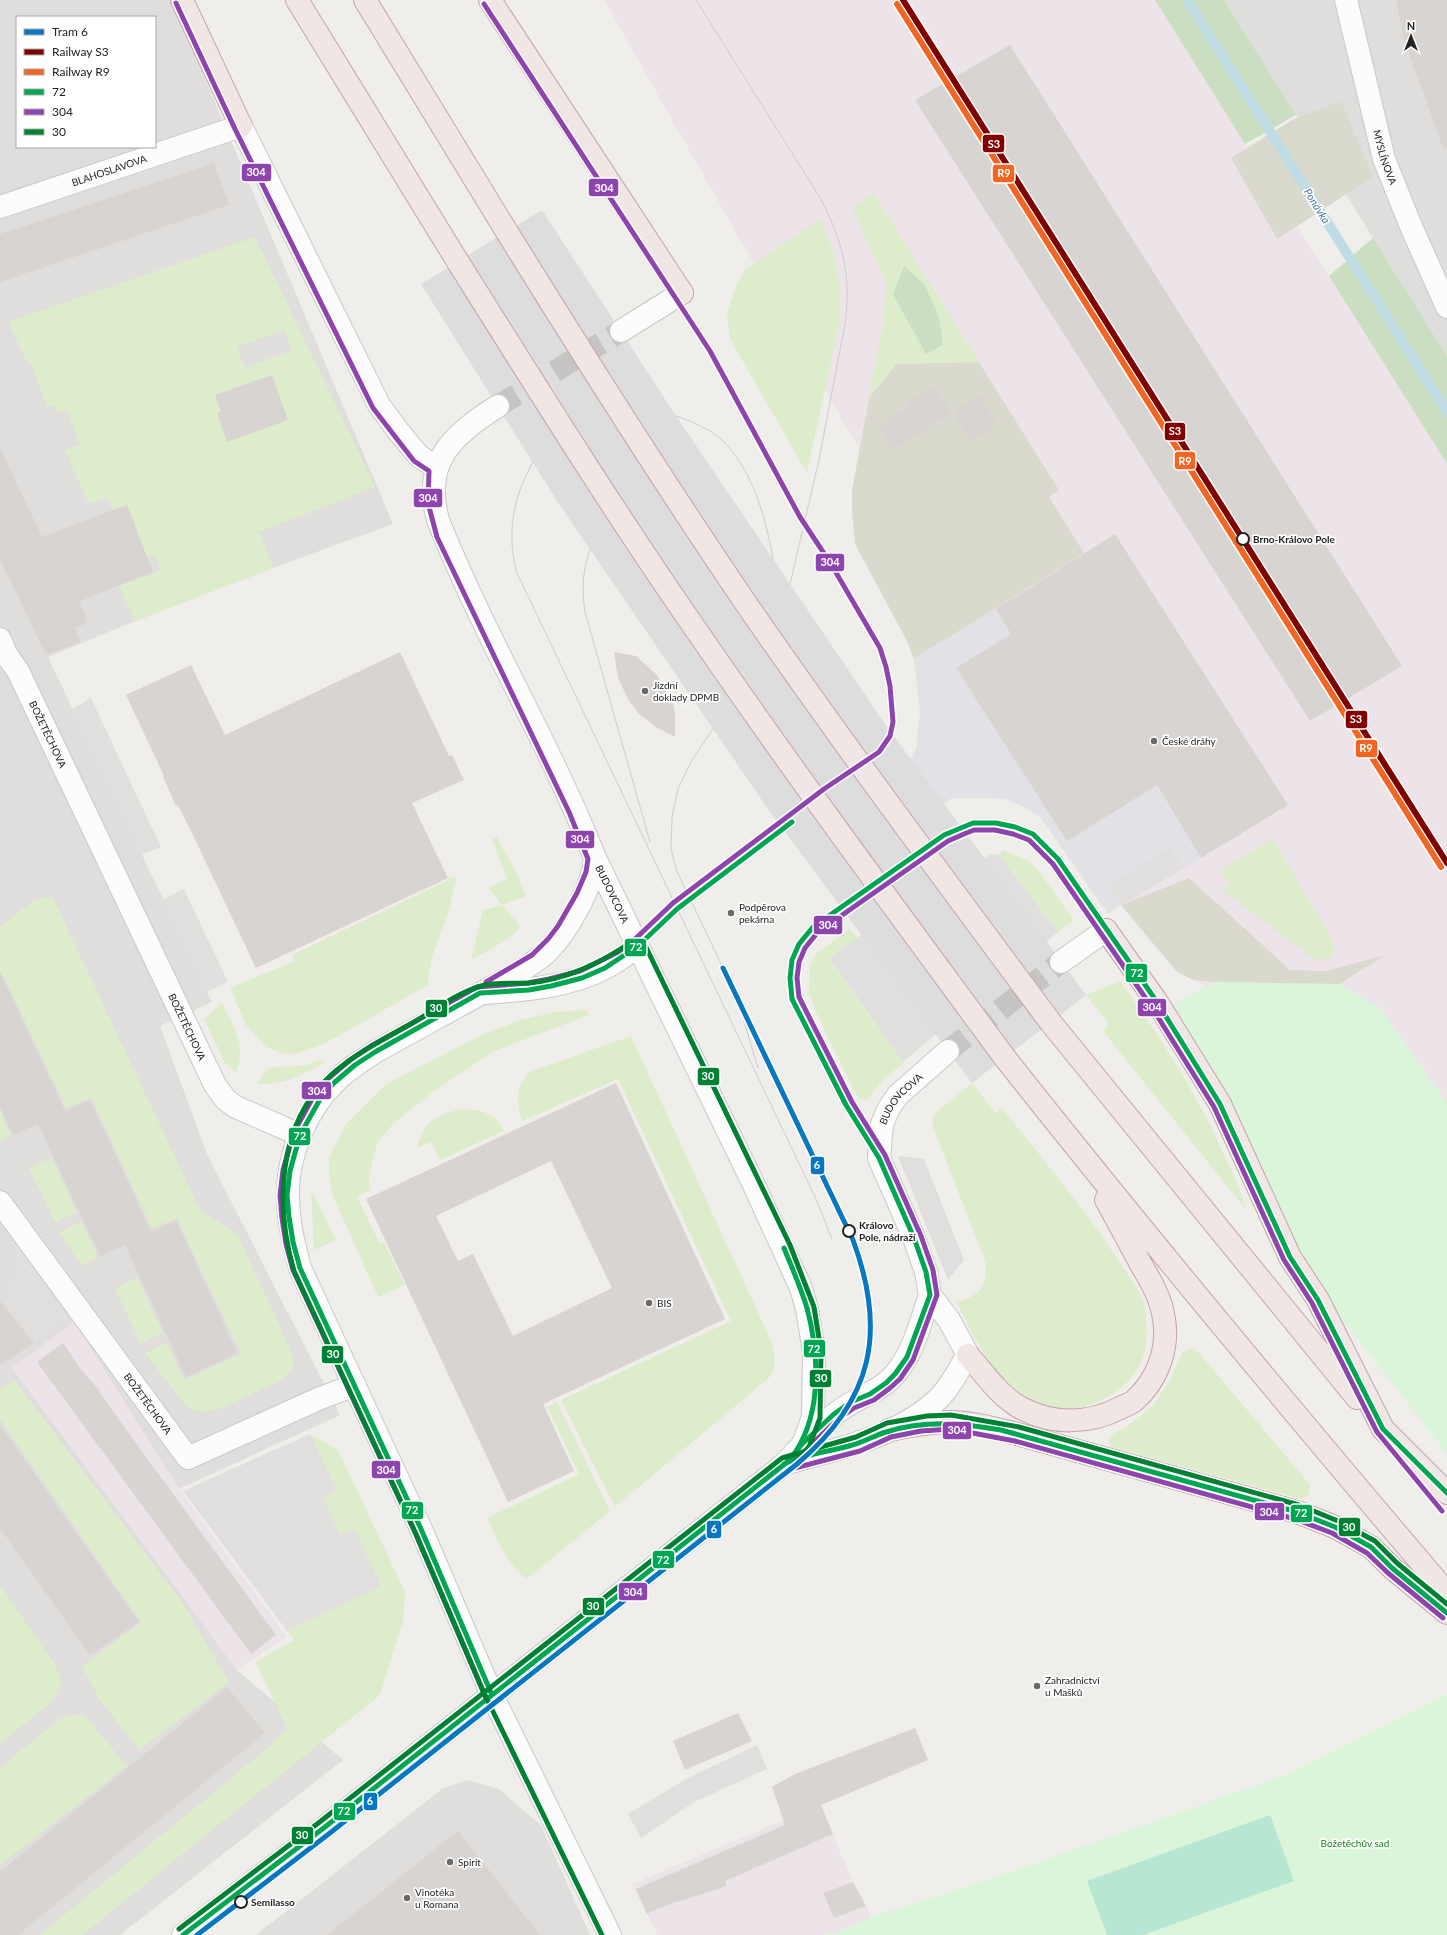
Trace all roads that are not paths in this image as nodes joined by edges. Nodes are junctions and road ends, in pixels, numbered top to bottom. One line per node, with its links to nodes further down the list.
1 (182, 0): 6 (highway)
2 (298, 0): 21 (highway, bridge)
3 (365, 0): 26 (highway, bridge)
4 (490, 0): 8 (highway)
5 (1346, 0): 9 (street, MYSLÍNOVA)
6 (241, 126): 7 (street, BLAHOSLAVOVA); 12 (street)
7 (0, 207)
8 (682, 293): 10 (street)
9 (1447, 307)
10 (621, 331)
11 (498, 406): 12 (street, BUDOVCOVA)
12 (437, 468): 14 (street, BUDOVCOVA)
13 (0, 639): 20 (street, BOŽETĚCHOVA)
14 (595, 858): 16 (street, BUDOVCOVA); 18 (street)
15 (1106, 930): 17 (street); 26 (highway)
16 (638, 946): 18 (street); 28 (street, BUDOVCOVA)
17 (1061, 962)
18 (480, 993): 20 (street)
19 (948, 1051): 23 (street, BUDOVCOVA)
20 (300, 1135): 25 (street)
21 (1080, 1153): 24 (highway); 32 (highway)
22 (0, 1202): 25 (street, BOŽETĚCHOVA)
23 (930, 1295): 24 (street, BUDOVCOVA); 28 (street, BUDOVCOVA)
24 (968, 1355): 27 (street)
25 (355, 1385): 34 (street)
26 (1383, 1429): 30 (highway); 31 (highway)
27 (889, 1430): 29 (street); 33 (highway)
28 (804, 1443): 29 (street, BUDOVCOVA)
29 (786, 1462): 34 (street, BUDOVCOVA)
30 (1447, 1493)
31 (1447, 1507)
32 (1447, 1593)
33 (1447, 1613)
34 (492, 1695): 35 (street, BUDOVCOVA); 36 (street)
35 (183, 1935)
36 (610, 1935)

